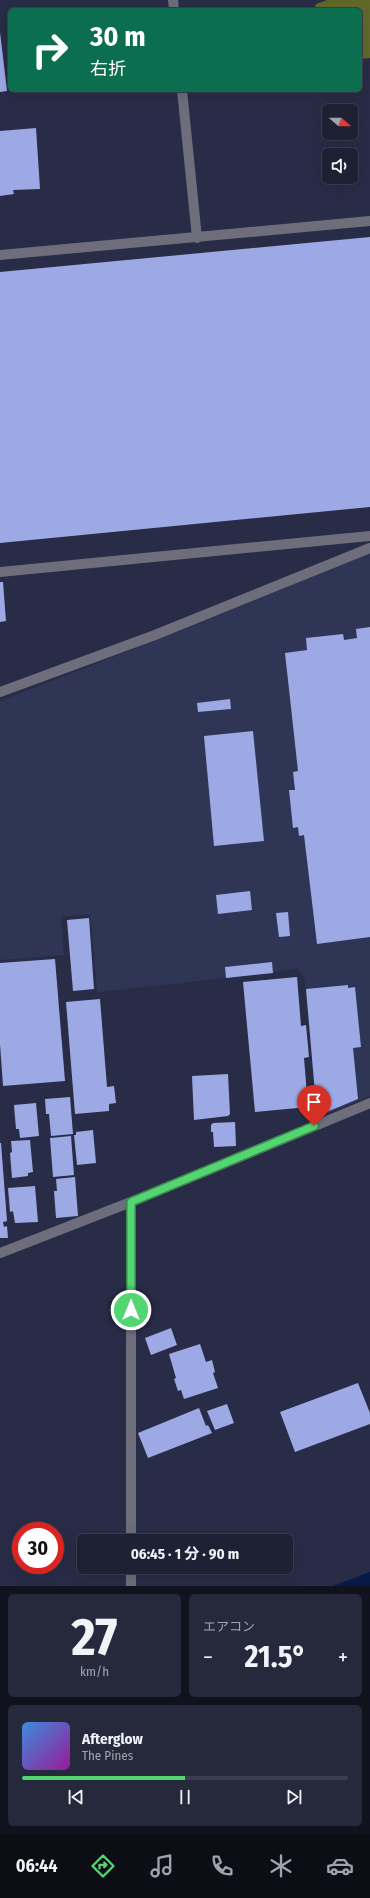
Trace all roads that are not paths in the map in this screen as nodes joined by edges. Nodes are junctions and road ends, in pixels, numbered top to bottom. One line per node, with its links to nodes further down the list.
1 (182, 92): 3 (street)
2 (370, 221): 3 (street)
3 (197, 238): 4 (street)
4 (0, 255)
5 (370, 536): 7 (street)
6 (370, 548): 8 (street)
7 (0, 572)
8 (0, 692)
9 (370, 1103): 10 (street)
10 (131, 1202): 11 (street); 12 (street)
11 (0, 1253)
12 (131, 1534)
13 (131, 1574): 14 (street)
14 (131, 1586)

